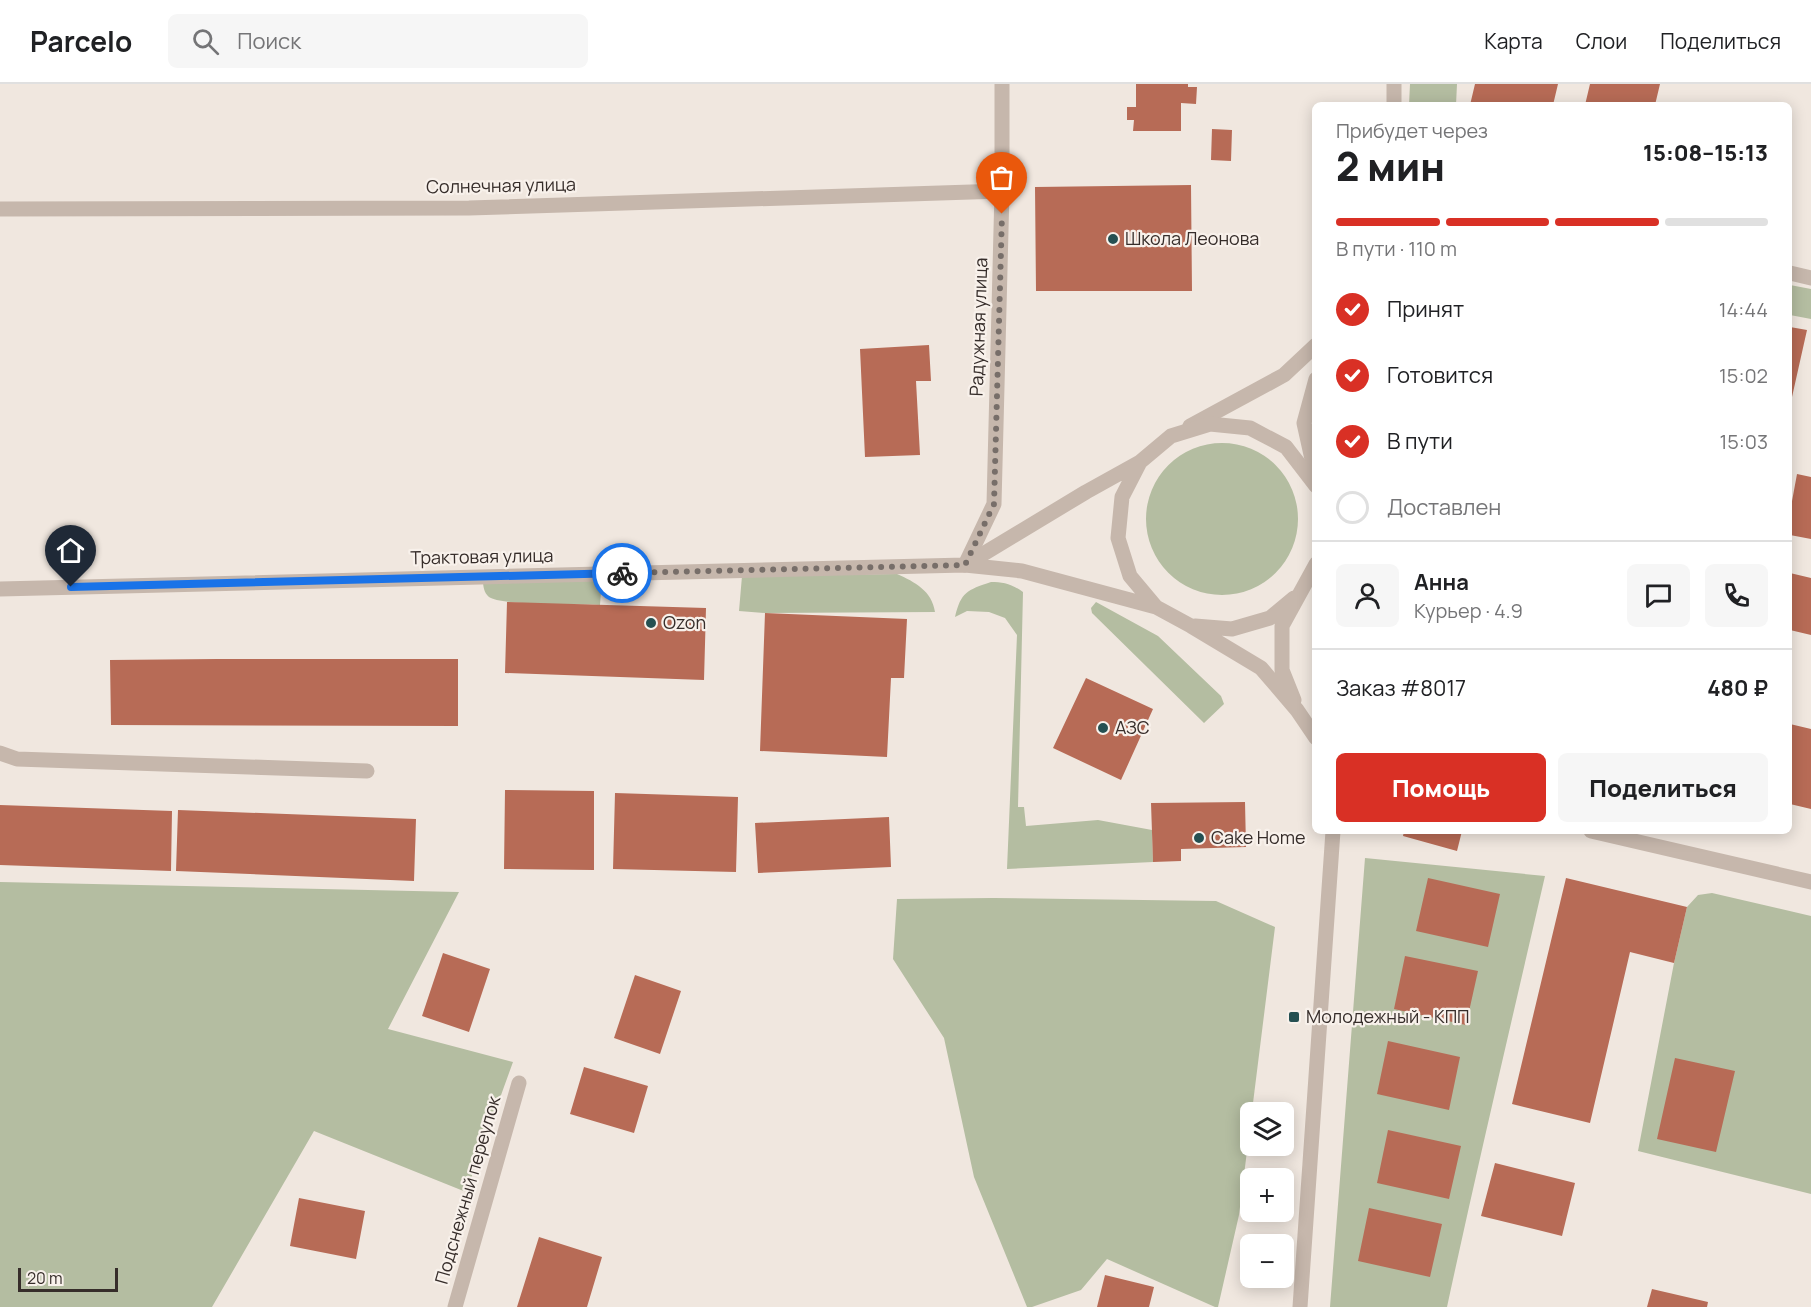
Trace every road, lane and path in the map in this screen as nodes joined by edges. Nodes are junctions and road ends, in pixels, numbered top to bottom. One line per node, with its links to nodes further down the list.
1 (1002, 84): 4 (street, Радужная улица)
2 (1394, 84): 3 (street)
3 (1394, 102)
4 (1002, 192): 5 (street, Солнечная улица); 14 (street, Радужная улица)
5 (0, 208)
6 (1792, 273): 7 (street)
7 (1811, 278)
8 (1312, 349): 10 (street)
9 (1312, 394): 11 (street)
10 (1171, 436): 12 (street); 13 (street)
11 (1312, 459)
12 (1140, 462): 14 (street, Трактовая улица); 18 (street)
13 (1312, 481)
14 (965, 565): 16 (street, Трактовая улица); 18 (street, Трактовая улица)
15 (1312, 571): 17 (street)
16 (0, 589)
17 (1301, 592): 19 (street); 20 (street)
18 (1156, 607): 19 (street)
19 (1191, 626): 20 (street)
20 (1297, 710): 21 (street)
21 (1312, 732)
22 (0, 753): 23 (street)
23 (367, 771)
24 (1333, 834): 29 (street)
25 (1604, 834): 26 (street)
26 (1811, 882)
27 (519, 1083): 28 (street, Подснежный переулок)
28 (455, 1307)
29 (1300, 1307)

